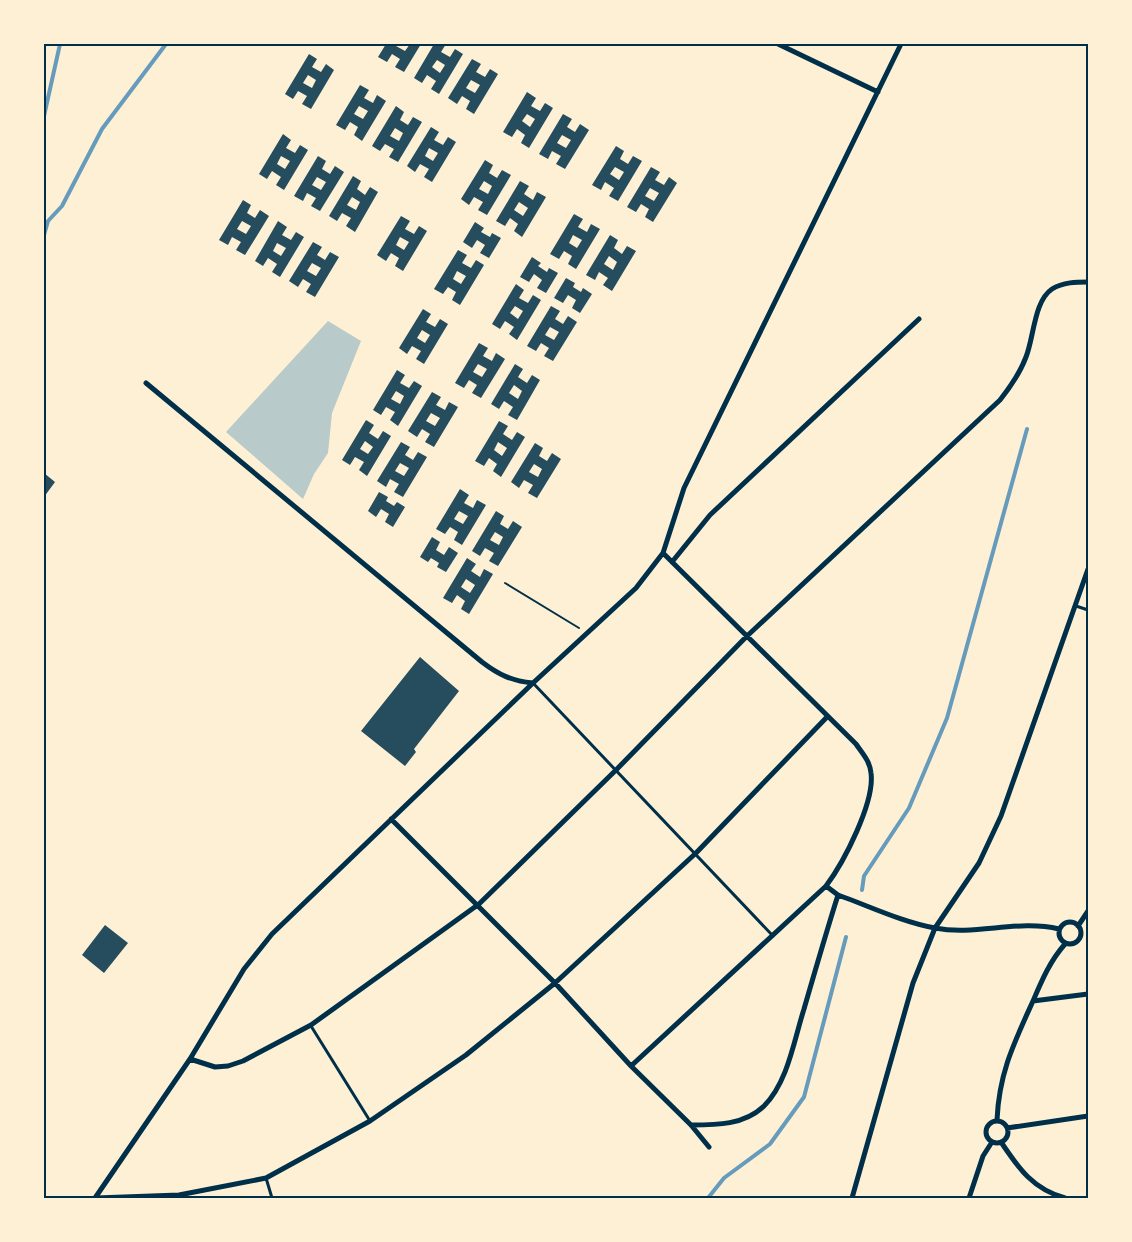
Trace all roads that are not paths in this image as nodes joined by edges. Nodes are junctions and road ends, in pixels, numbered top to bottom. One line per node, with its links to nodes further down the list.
1 (778, 44): 3 (street)
2 (901, 44): 3 (street)
3 (878, 92): 7 (street)
4 (1089, 282): 12 (street)
5 (919, 319): 8 (street)
6 (146, 383): 13 (street)
7 (663, 553): 8 (street); 13 (street)
8 (672, 562): 12 (street)
9 (1089, 569): 10 (street)
10 (1076, 606): 11 (lane); 23 (street)
11 (1089, 610)
12 (746, 638): 14 (street); 15 (street)
13 (533, 683): 15 (lane); 16 (street)
14 (826, 718): 17 (street); 18 (street)
15 (617, 769): 17 (lane); 20 (street)
16 (391, 819): 20 (street); 31 (street)
17 (696, 853): 25 (lane); 27 (street)
18 (826, 886): 19 (street); 25 (street)
19 (838, 895): 23 (street); 36 (street)
20 (479, 904): 27 (street); 30 (street)
21 (1089, 911): 22 (street)
22 (1078, 926): 24 (street); 26 (street)
23 (935, 928): 24 (street); 44 (street)
24 (1059, 929): 26 (street)
25 (773, 936): 32 (street)
26 (1065, 944): 29 (street)
27 (555, 983): 32 (street); 35 (street)
28 (1089, 994): 29 (street)
29 (1033, 1001): 34 (street)
30 (311, 1025): 31 (street); 35 (lane)
31 (190, 1059): 42 (street)
32 (631, 1066): 36 (street)
33 (1089, 1116): 37 (street)
34 (997, 1120): 37 (street); 38 (street)
35 (370, 1121): 41 (street)
36 (691, 1125): 40 (street)
37 (1007, 1128): 39 (street)
38 (992, 1142): 39 (street); 45 (street)
39 (1001, 1142): 46 (street)
40 (709, 1148)
41 (266, 1178): 42 (street); 43 (lane)
42 (95, 1198)
43 (272, 1198)
44 (852, 1198)
45 (969, 1198)
46 (1065, 1198)

